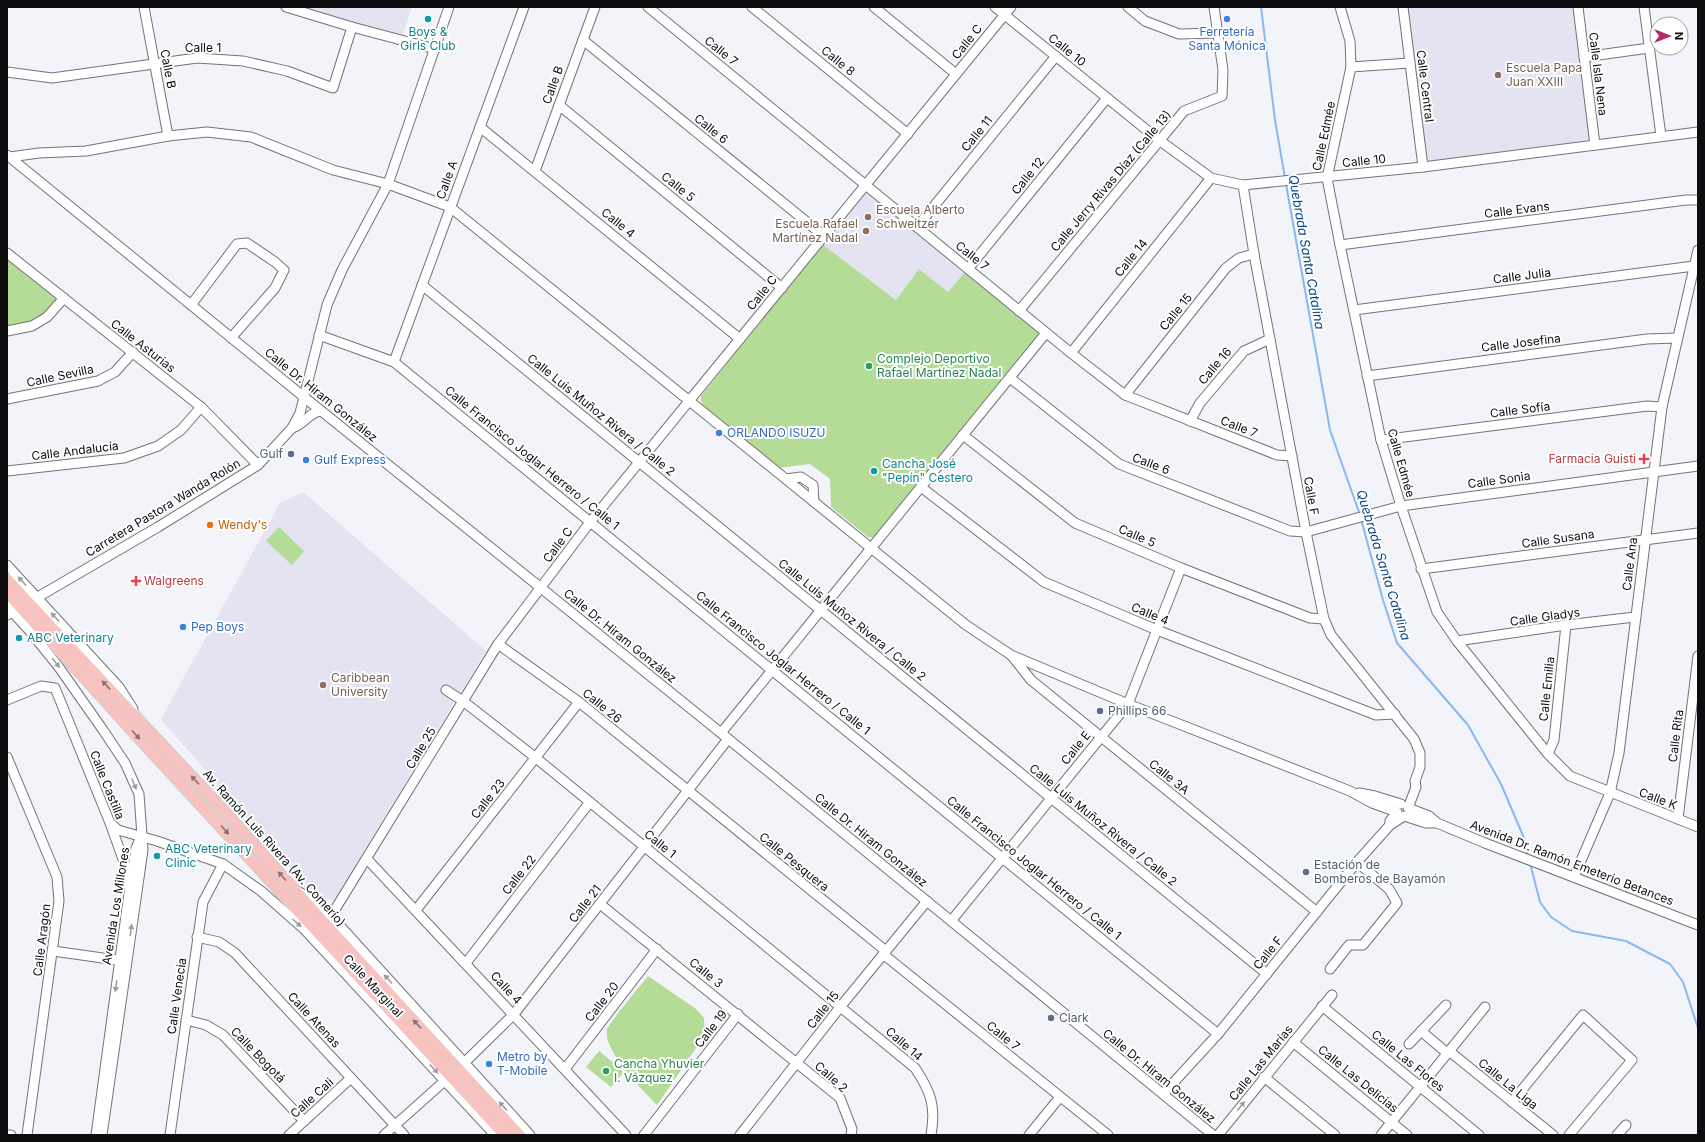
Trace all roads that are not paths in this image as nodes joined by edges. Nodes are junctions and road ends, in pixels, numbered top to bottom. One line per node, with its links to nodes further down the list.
1 (144, 7): 27 (street, Calle B)
2 (286, 7): 18 (street)
3 (449, 7): 23 (street, Carretera Pastora Wanda Rolón)
4 (524, 7): 34 (street, Calle A)
5 (595, 7): 20 (street, Calle B)
6 (648, 7): 47 (street, Calle 7)
7 (752, 7): 36 (street, Calle 8)
8 (874, 7): 31 (street)
9 (995, 7): 17 (street, Calle 10)
10 (1011, 7): 17 (street, Calle C)
11 (1128, 7): 19 (street)
12 (1214, 7): 19 (street, Calle Jerry Rivas Díaz (Calle 13))
13 (1340, 7): 29 (street, Calle Edmée)
14 (1403, 7): 28 (street, Calle Central)
15 (1578, 7): 26 (street, Calle Isla Nena)
16 (1644, 7): 21 (street)
17 (1005, 15): 24 (street, Calle 10); 31 (street, Calle C)
18 (352, 27): 23 (street); 27 (street, Calle 1)
19 (1218, 33): 39 (street, Calle Jerry Rivas Díaz (Calle 13))
20 (583, 40): 33 (street, Calle B); 52 (street, Calle 6)
21 (1649, 41)
22 (1649, 48): 26 (street)
23 (435, 49): 46 (street, Carretera Pastora Wanda Rolón)
24 (1056, 56): 32 (street, Calle 10); 51 (street, Calle 11)
25 (1651, 56): 38 (street)
26 (1584, 57): 40 (street, Calle Isla Nena)
27 (154, 63): 30 (street, Calle 1); 37 (street, Calle B)
28 (1410, 63): 29 (street); 42 (street, Calle Central)
29 (1351, 67): 45 (street, Calle Edmée)
30 (7, 72)
31 (956, 74): 36 (street, Calle C)
32 (1107, 98): 39 (street, Calle 10); 58 (street, Calle 12)
33 (558, 105): 43 (street, Calle B); 60 (street, Calle 5)
34 (480, 127): 43 (street, Calle 4); 50 (street, Calle A)
35 (1698, 132): 38 (street, Calle 10)
36 (908, 134): 47 (street, Calle C)
37 (168, 136): 41 (street); 46 (street)
38 (1661, 136): 40 (street, Calle 10)
39 (1159, 140): 44 (street, Calle 10); 64 (street, Calle Jerry Rivas Díaz (Calle 13))
40 (1595, 145): 42 (street, Calle 10)
41 (9, 156): 62 (street, Calle Dr. Hiram González)
42 (1423, 167): 45 (street, Calle 10)
43 (534, 171): 70 (street, Calle 4)
44 (1211, 178): 48 (street, Calle 10); 73 (street, Calle 14)
45 (1328, 178): 48 (street, Calle 10); 53 (street, Calle Edmée)
46 (388, 184): 50 (street); 67 (street, Carretera Pastora Wanda Rolón)
47 (866, 185): 51 (street, Calle 7); 52 (street, Calle C)
48 (1243, 185): 56 (street, Calle F)
49 (1698, 200): 53 (street, Calle Evans)
50 (450, 207): 59 (street, Calle A); 80 (street)
51 (917, 227): 58 (street, Calle 7)
52 (824, 236): 60 (street, Calle C)
53 (1340, 245): 63 (street, Calle Edmée)
54 (1698, 250): 57 (street, Calle Ana)
55 (7, 253): 61 (street, Calle Asturias)
56 (1254, 254): 71 (street, Calle F); 77 (street, Calle 15)
57 (1694, 266): 63 (street, Calle Julia); 69 (street, Calle Ana)
58 (968, 269): 64 (street, Calle 7)
59 (422, 285): 74 (street, Calle A); 89 (street, Calle Luis Muñoz Rivera / Calle 2)
60 (782, 288): 70 (street, Calle C)
61 (64, 298): 65 (street); 72 (street, Calle Asturias)
62 (190, 305): 68 (street, Calle Dr. Hiram González); 68 (street)
63 (1354, 310): 75 (street, Calle Edmée)
64 (1019, 311): 66 (street, Calle 7)
65 (7, 331)
66 (1046, 333): 73 (street, Calle 7); 76 (street, Calle 21)
67 (319, 335): 74 (street, Calle Francisco Joglar Herrero / Calle 1); 78 (street, Carretera Pastora Wanda Rolón)
68 (231, 338): 78 (street, Calle Dr. Hiram González)
69 (1677, 338): 75 (street, Calle Josefina); 82 (street, Calle Ana)
70 (740, 339): 80 (street, Calle C)
71 (1270, 340): 84 (street, Calle 16); 88 (street, Calle F)
72 (133, 352): 79 (street, Calle Sevilla); 81 (street, Calle Asturias)
73 (1071, 353): 77 (street, Calle 7)
74 (394, 362): 96 (street, Calle Francisco Joglar Herrero / Calle 1)
75 (1367, 376): 87 (street, Calle Edmée)
76 (1010, 378): 86 (street, Calle 21); 97 (street, Calle 6)
77 (1124, 395): 84 (street, Calle 7)
78 (304, 397): 83 (street, Calle Dr. Hiram González); 85 (street, Carretera Pastora Wanda Rolón)
79 (7, 399)
80 (690, 401): 89 (street, Calle C); 100 (street)
81 (201, 407): 90 (street, Calle Asturias); 92 (street, Calle Andalucía)
82 (1662, 407): 87 (street, Calle Sofía); 93 (street, Calle Ana)
83 (320, 411): 85 (street); 105 (street, Calle Dr. Hiram González)
84 (1190, 421): 88 (street, Calle 7)
85 (292, 428): 90 (street, Carretera Pastora Wanda Rolón)
86 (963, 435): 94 (street, Calle 21); 102 (street, Calle 5)
87 (1381, 440): 95 (street, Calle Edmée)
88 (1292, 456): 97 (street, Calle F)
89 (639, 462): 96 (street, Calle C); 108 (street, Calle Luis Muñoz Rivera / Calle 2)
90 (258, 465): 107 (street, Carretera Pastora Wanda Rolón)
91 (1698, 466): 93 (street, Calle Sonia)
92 (7, 471)
93 (1653, 472): 95 (street, Calle Sonia); 99 (street, Calle Ana)
94 (921, 487): 100 (street, Calle 21); 112 (street, Calle 4)
95 (1401, 506): 97 (street, Calle Sonia); 103 (street, Calle Edmée)
96 (591, 521): 105 (street, Calle C); 117 (street, Calle Francisco Joglar Herrero / Calle 1)
97 (1306, 532): 110 (street, Calle F)
98 (1698, 532): 99 (street, Calle Susana)
99 (1645, 539): 103 (street, Calle Susana); 109 (street, Calle Ana)
100 (871, 548): 108 (street, Calle 21); 115 (street)
101 (7, 565): 107 (street, one-way to 101)
102 (1181, 568): 110 (street, Calle 5); 112 (street, Calle E)
103 (1422, 569): 113 (street, Calle Edmée)
104 (7, 580): 107 (main road, Av. Ramón Luis Rivera (Av. Comerío))
105 (541, 588): 114 (street, Calle 25); 125 (street, Calle Dr. Hiram González)
106 (7, 592): 107 (main road, Av. Ramón Luis Rivera (Av. Comerío))
107 (19, 607): 139 (street, one-way to 139); 151 (main road, Av. Ramón Luis Rivera (Av. Comerío), one-way to 107); 177 (main road, Av. Ramón Luis Rivera (Av. Comerío), one-way to 177)
108 (821, 610): 117 (street, Calle 21); 133 (street, Calle Luis Muñoz Rivera / Calle 2)
109 (1636, 617): 111 (street, Calle Gladys); 132 (street, Calle Ana)
110 (1324, 619): 124 (street, Calle F)
111 (1566, 625): 113 (street, Calle Gladys); 127 (street, Calle Emilia)
112 (1157, 630): 123 (street, Calle E); 124 (street, Calle 4)
113 (1457, 641): 127 (street, Calle Edmée)
114 (498, 644): 121 (street, Calle 25); 122 (street, Calle 26)
115 (1011, 655): 123 (street, Avenida Dr. Ramón Emeterio Betances); 126 (street, Calle 3A)
116 (1698, 656): 118 (street, Calle Rita)
117 (772, 670): 125 (street, Calle 21); 141 (street, Calle Francisco Joglar Herrero / Calle 1)
118 (1696, 680): 136 (street, Calle Rita)
119 (446, 690): 121 (street, Calle 1)
120 (7, 700): 137 (street, Calle Castilla)
121 (463, 701): 129 (street, Calle 1); 142 (street, Calle 25)
122 (579, 702): 129 (street, Calle 23); 131 (street, Calle 26)
123 (1128, 704): 126 (street, Calle E); 135 (street, Avenida Dr. Ramón Emeterio Betances)
124 (1395, 714): 135 (street, Calle F)
125 (724, 736): 131 (street, Calle 21); 147 (street, Calle Dr. Hiram González)
126 (1100, 737): 133 (street, Calle E); 150 (street, Calle 3A)
127 (1548, 754): 132 (street, Calle Edmée)
128 (7, 757): 130 (street, Calle Aragón)
129 (536, 758): 134 (street, Calle 1); 149 (street, Calle 23)
130 (10, 772): 156 (street, Calle Aragón)
131 (687, 791): 140 (street, Calle 21); 157 (street, Calle Pesquera)
132 (1610, 794): 136 (street, Calle K); 145 (street, Calle Ana)
133 (1051, 798): 141 (street, Calle E); 161 (street, Calle Luis Muñoz Rivera / Calle 2)
134 (590, 802): 140 (street, Calle 1); 159 (street, Calle 22)
135 (1403, 809): 143 (street, Calle F); 145 (street, Avenida Dr. Ramón Emeterio Betances)
136 (1678, 819): 138 (street, Calle K)
137 (110, 823): 139 (street, Calle Marginal); 146 (street, Calle Castilla)
138 (1698, 827)
139 (141, 837): 144 (street, Calle Marginal); 146 (street, Avenida Los Millones); 158 (street, Avenida Los Millones, one-way to 139)
140 (644, 846): 148 (street, Calle 21); 164 (street, Calle 1)
141 (1003, 857): 152 (street, Calle E); 171 (street, Calle Francisco Joglar Herrero / Calle 1)
142 (367, 859): 149 (street, Calle 4); 151 (street, Calle 25)
143 (1357, 862): 150 (street, Calle F); 160 (street)
144 (223, 864): 154 (street, Calle Venecia); 177 (street, Calle Marginal, one-way to 177)
145 (1574, 877): 153 (street, Avenida Dr. Ramón Emeterio Betances)
146 (129, 893): 158 (street, Avenida Los Millones)
147 (927, 901): 152 (street, Calle Dr. Hiram González); 157 (street, Calle 15)
148 (600, 904): 155 (street, Calle 3); 167 (street, Calle 21)
149 (416, 910): 159 (street, Calle 4)
150 (1316, 912): 161 (street, Calle F)
151 (327, 920): 177 (main road, Av. Ramón Luis Rivera (Av. Comerío), one-way to 151)
152 (951, 920): 181 (street, Calle Dr. Hiram González)
153 (1698, 925)
154 (197, 937): 169 (street, Calle Venecia); 179 (street, Calle Atenas)
155 (657, 949): 168 (street, Calle 3); 176 (street, Calle 20)
156 (53, 951): 158 (street); 191 (street, Calle Aragón)
157 (885, 953): 164 (street, Calle 15); 182 (street, Calle 7)
158 (123, 961): 192 (street, Avenida Los Millones, one-way to 192); 193 (street, Avenida Los Millones)
159 (466, 962): 167 (street, Calle 4)
160 (1330, 969)
161 (1267, 974): 171 (street, Calle F)
162 (1332, 995): 165 (street, Calle Las Marías)
163 (1446, 1005): 170 (street)
164 (841, 1006): 175 (street, Calle 15); 206 (street, Calle 14)
165 (1322, 1006): 172 (street, Calle Las Marías); 180 (street, Calle Las Flores)
166 (1485, 1007): 174 (street)
167 (514, 1014): 176 (street, Calle 4); 177 (street, Calle 21)
168 (738, 1014): 175 (street, Calle 3); 203 (street, Calle 19)
169 (186, 1020): 184 (street, Calle Bogotá); 194 (street, Calle Venecia)
170 (1421, 1031): 173 (street); 174 (street, Calle La Liga)
171 (1218, 1034): 181 (street, Calle F)
172 (1293, 1042): 178 (street, Calle Las Marías); 185 (street, Calle Las Delicias)
173 (1410, 1044)
174 (1448, 1052): 180 (street); 183 (street, Calle La Liga)
175 (797, 1062): 204 (street, Calle 15); 205 (street, Calle 2)
176 (565, 1069): 202 (street, Calle 4)
177 (454, 1072): 186 (street, Calle 21); 198 (street, Calle Marginal); 199 (main road, Av. Ramón Luis Rivera (Av. Comerío)); 200 (main road, Av. Ramón Luis Rivera (Av. Comerío)); 201 (street, Calle Marginal, one-way to 177)
178 (1264, 1077): 209 (street, Calle Las Marías, one-way to 178); 210 (street)
179 (351, 1078): 184 (street, Calle Cali); 186 (street, Calle Atenas)
180 (1420, 1087): 185 (street); 213 (street, Calle Las Flores)
181 (1163, 1094): 208 (street, Calle Dr. Hiram González)
182 (1060, 1097): 188 (street, Calle 7); 207 (street)
183 (1512, 1102): 214 (street, Calle La Liga); 215 (street)
184 (304, 1121): 195 (street, Calle Cali)
185 (1391, 1122): 211 (street); 212 (street, Calle Las Delicias)
186 (395, 1125): 196 (street, Calle 21); 197 (street, Calle Atenas)
187 (1626, 1125): 216 (street)
188 (1106, 1134)
189 (7, 1135): 190 (street)
190 (11, 1135)
191 (27, 1135)
192 (96, 1135)
193 (102, 1135)
194 (170, 1135)
195 (289, 1135)
196 (384, 1135)
197 (404, 1135)
198 (494, 1135)
199 (505, 1135)
200 (519, 1135)
201 (530, 1135)
202 (626, 1135)
203 (644, 1135)
204 (740, 1135)
205 (851, 1135)
206 (931, 1135)
207 (1029, 1135)
208 (1213, 1135)
209 (1218, 1135)
210 (1335, 1135)
211 (1381, 1135)
212 (1407, 1135)
213 (1479, 1135)
214 (1553, 1135)
215 (1569, 1135)
216 (1617, 1135)

